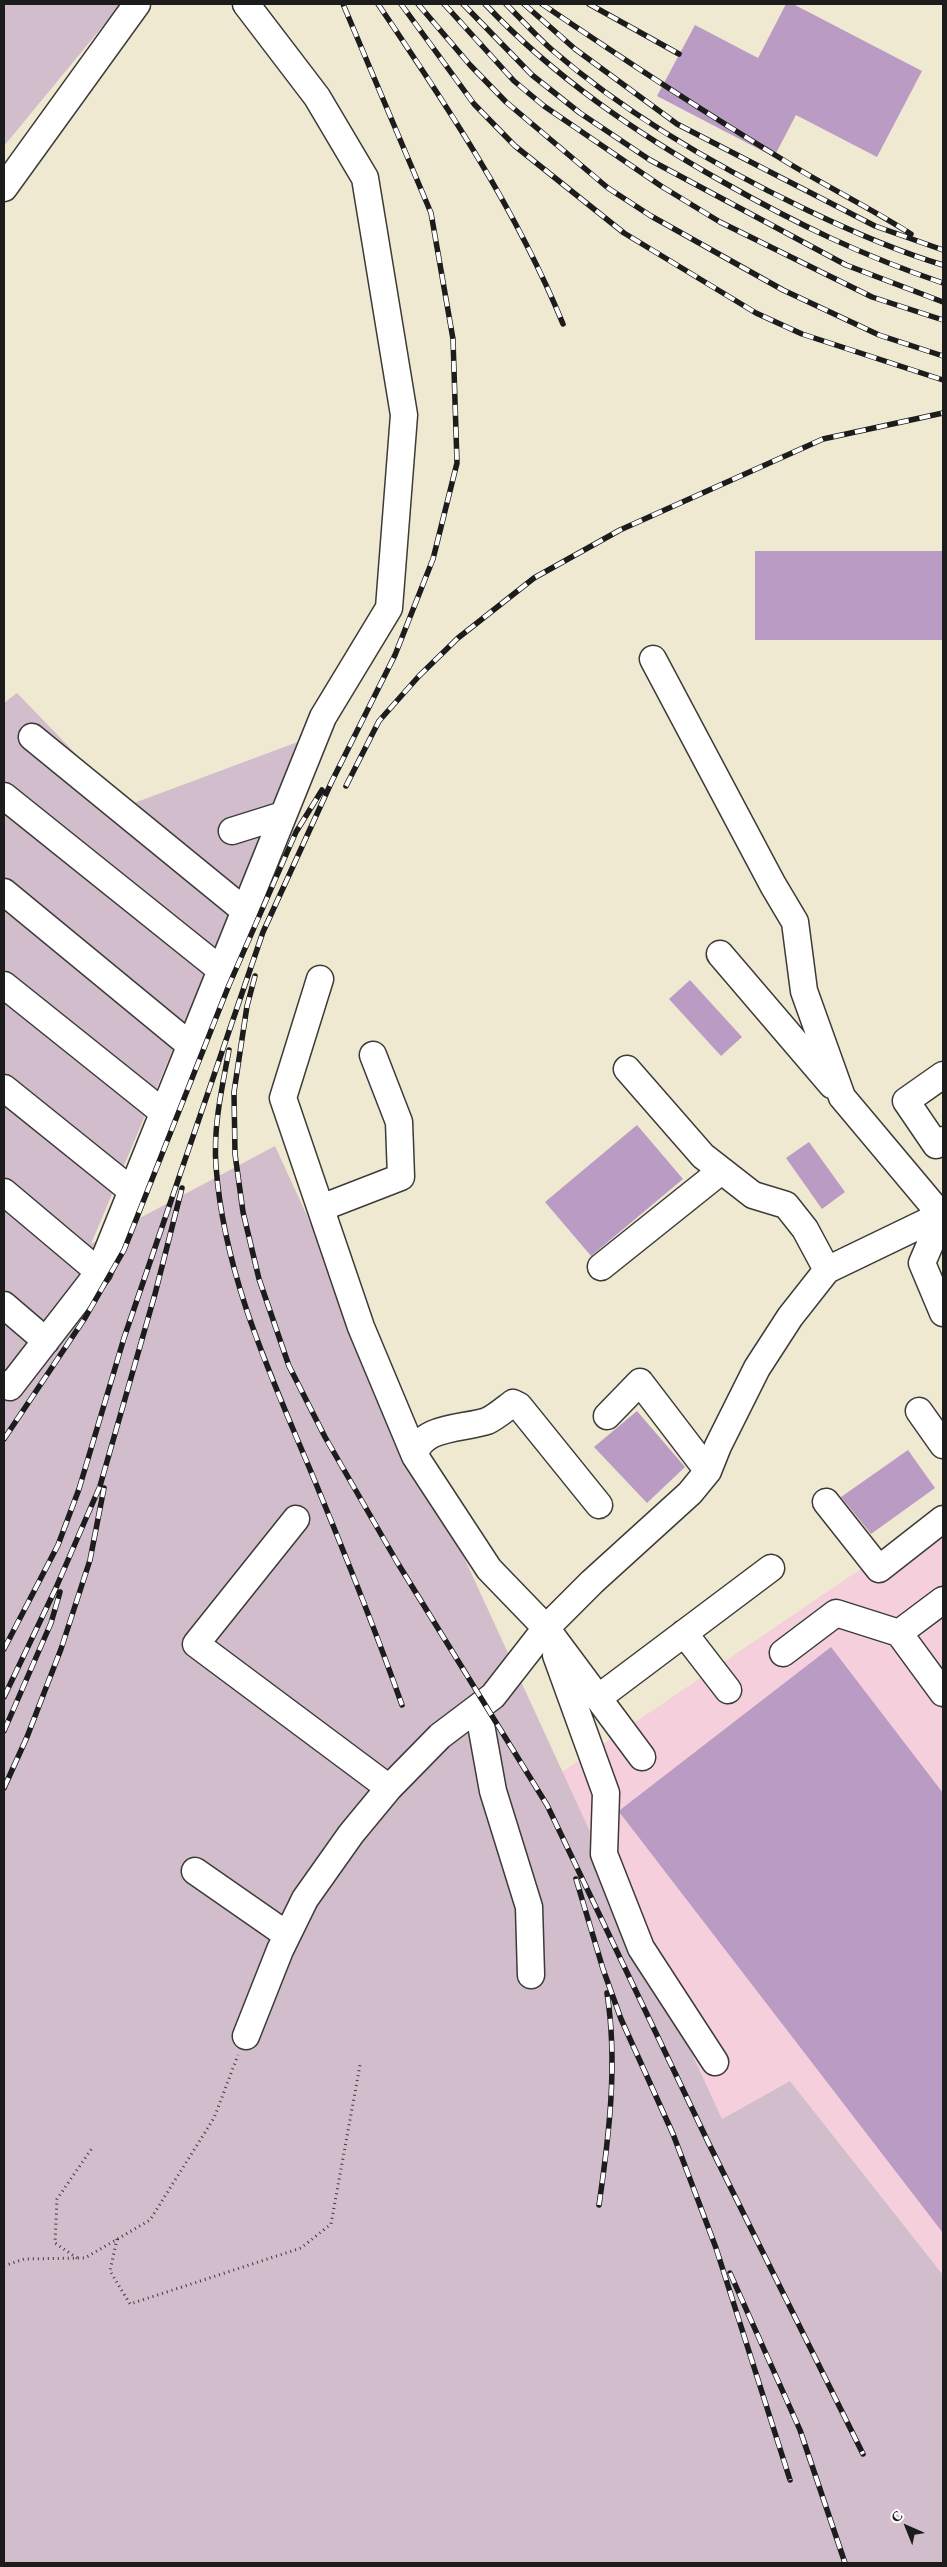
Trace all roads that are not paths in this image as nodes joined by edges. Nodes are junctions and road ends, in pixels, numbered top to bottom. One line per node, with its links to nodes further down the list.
1 (136, 4): 3 (street)
2 (246, 4): 7 (street)
3 (4, 188)
4 (653, 659): 20 (street)
5 (32, 737): 10 (street)
6 (4, 796): 12 (street)
7 (283, 815): 8 (street); 10 (street)
8 (232, 831)
9 (4, 892): 15 (street)
10 (245, 911): 12 (street)
11 (720, 954): 20 (street)
12 (221, 970): 15 (street)
13 (320, 979): 26 (street)
14 (4, 985): 21 (street)
15 (191, 1046): 21 (street)
16 (372, 1055): 26 (street)
17 (627, 1069): 23 (street)
18 (943, 1075): 22 (street)
19 (4, 1088): 25 (street)
20 (842, 1097): 27 (street)
21 (164, 1113): 25 (street)
22 (943, 1140)
23 (721, 1171): 28 (street); 29 (street)
24 (4, 1192): 30 (street)
25 (132, 1192): 30 (street)
26 (320, 1208): 38 (street)
27 (942, 1215): 29 (street); 32 (street)
28 (601, 1267)
29 (827, 1270): 39 (street)
30 (100, 1272): 33 (street)
31 (4, 1305): 33 (street)
32 (943, 1313)
33 (46, 1341): 34 (street)
34 (4, 1384)
35 (919, 1411): 37 (street)
36 (606, 1416): 39 (street)
37 (943, 1445)
38 (415, 1456): 41 (street); 46 (street)
39 (708, 1471): 46 (street)
40 (826, 1502): 43 (street)
41 (599, 1505)
42 (296, 1519): 55 (street)
43 (943, 1519)
44 (771, 1568): 47 (street)
45 (943, 1600): 48 (street)
46 (546, 1628): 52 (street); 53 (street); 60 (street)
47 (684, 1633): 50 (street); 52 (street)
48 (899, 1633): 49 (street); 51 (street)
49 (783, 1653)
50 (728, 1690)
51 (943, 1693)
52 (598, 1698): 54 (street)
53 (478, 1708): 55 (street); 58 (street)
54 (642, 1757)
55 (388, 1788): 57 (street)
56 (195, 1871): 57 (street)
57 (287, 1935): 59 (street)
58 (531, 1975)
59 (246, 2036)
60 (715, 2062)

